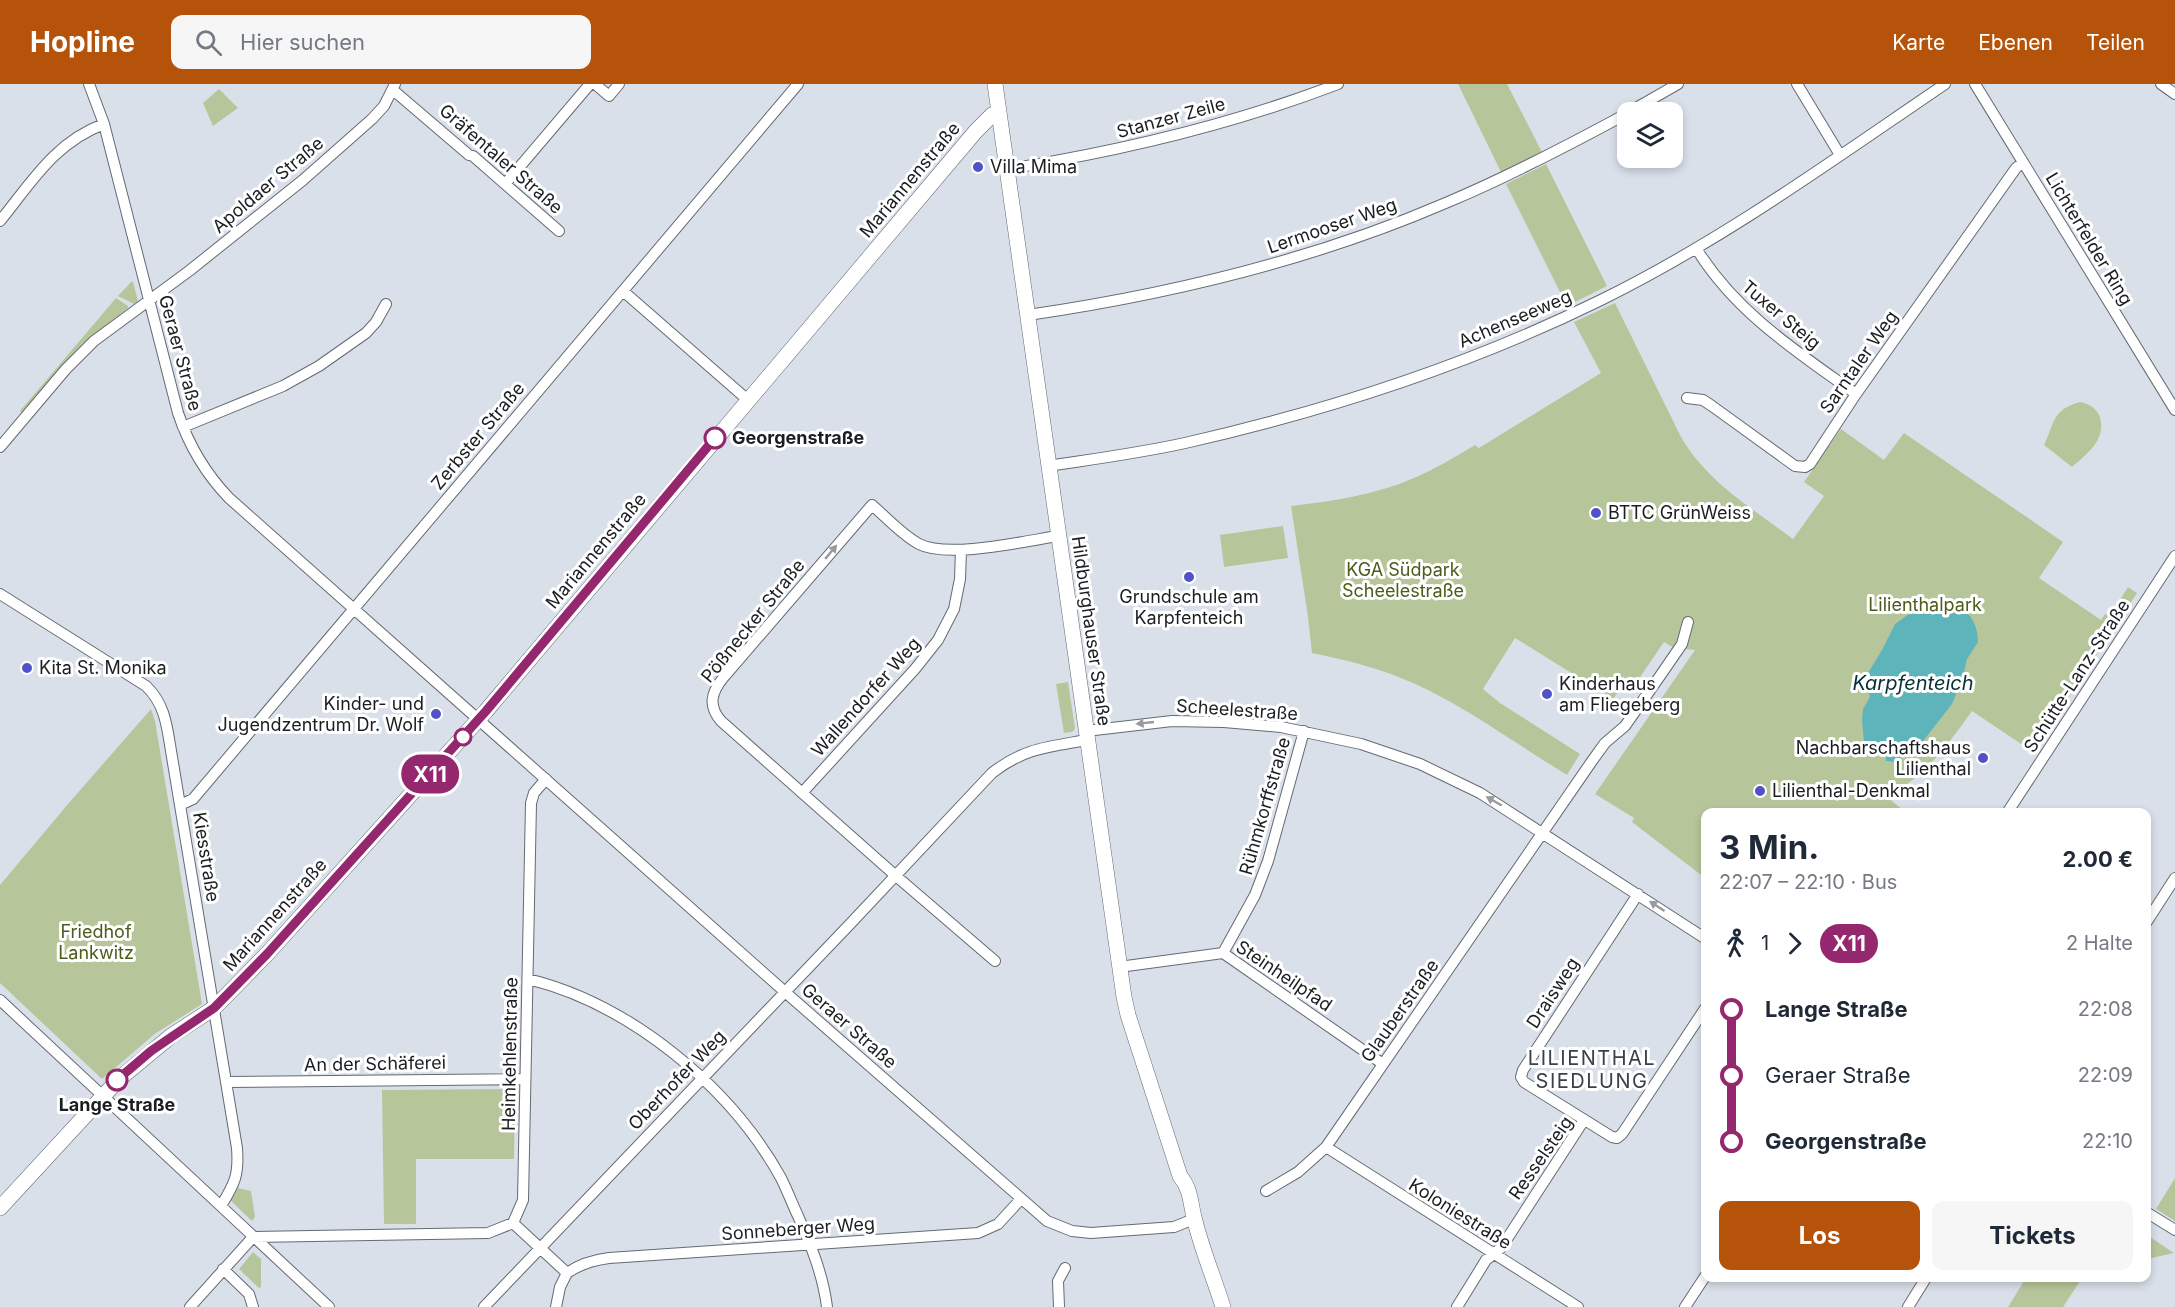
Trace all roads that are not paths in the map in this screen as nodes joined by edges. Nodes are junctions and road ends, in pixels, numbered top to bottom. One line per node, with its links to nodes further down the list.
1 (89, 84): 18 (street, Geraer Straße)
2 (590, 84): 22 (street)
3 (595, 84): 4 (street)
4 (619, 84)
5 (798, 84): 26 (street, Zerbster Straße)
6 (995, 84): 16 (street, Hildburghauser Straße)
7 (1338, 84): 21 (street, Stanzer Zeile)
8 (1678, 84): 15 (street, Lermooser Weg)
9 (1797, 84): 19 (street)
10 (1945, 84): 19 (street, Achenseeweg)
11 (1975, 84): 20 (street, Lichterfelder Ring)
12 (2161, 84): 14 (street)
13 (394, 87): 22 (street, Gräfentaler Straße); 27 (street, Apoldaer Straße)
14 (2175, 94)
15 (1647, 102)
16 (999, 113): 21 (street, Hildburghauser Straße); 32 (street, Mariannenstraße)
17 (1617, 119): 29 (street, Lermooser Weg)
18 (104, 124): 23 (street); 27 (street, Geraer Straße)
19 (1840, 155): 25 (street, Achenseeweg)
20 (2023, 162): 30 (street, Sarntaler Weg); 33 (street, Lichterfelder Ring)
21 (1008, 170): 29 (street, Hildburghauser Straße)
22 (505, 184): 24 (street, Gräfentaler Straße)
23 (0, 221)
24 (559, 231)
25 (1696, 248): 30 (street, Tuxer Steig); 36 (street, Achenseeweg)
26 (623, 291): 32 (street); 41 (street, Zerbster Straße)
27 (149, 300): 34 (street, Geraer Straße); 35 (street, Apoldaer Straße)
28 (386, 304): 34 (street)
29 (1028, 315): 36 (street, Hildburghauser Straße)
30 (1856, 394): 31 (street, Sarntaler Weg)
31 (1687, 398)
32 (748, 401): 43 (street, Mariannenstraße)
33 (2175, 410)
34 (183, 427): 41 (street, Geraer Straße)
35 (0, 447)
36 (1048, 466): 37 (street, Hildburghauser Straße)
37 (1058, 536): 38 (street); 45 (street, Hildburghauser Straße)
38 (961, 550): 47 (street, Wallendorfer Weg); 47 (street, Pößnecker Straße, one-way to 38)
39 (2175, 556): 49 (street, Schütte-Lanz-Straße)
40 (0, 594): 48 (street, Kiesstraße)
41 (354, 609): 43 (street, Geraer Straße); 48 (street, Zerbster Straße)
42 (1688, 622): 50 (street)
43 (479, 720): 46 (street, Geraer Straße); 62 (street, Mariannenstraße)
44 (1304, 731): 45 (street, Scheelestraße, one-way to 45); 50 (street, Scheelestraße, one-way to 44); 56 (street, Rühmkorffstraße)
45 (1087, 735): 51 (street, Oberhofer Weg); 58 (street, Hildburghauser Straße)
46 (546, 779): 59 (street, Heimkehlenstraße); 60 (street, Geraer Straße)
47 (802, 793): 51 (street, Pößnecker Straße)
48 (180, 805): 62 (street, Kiesstraße)
49 (2010, 808)
50 (1543, 833): 53 (street, Scheelestraße); 64 (street, Glauberstraße)
51 (896, 876): 57 (street); 60 (street, Oberhofer Weg)
52 (2175, 878): 54 (street)
53 (1638, 894): 55 (street, Scheelestraße, one-way to 53); 69 (street, Draisweg)
54 (2151, 915)
55 (1701, 936)
56 (1223, 953): 58 (street, Steinheilpfad); 64 (street, Steinheilpfad)
57 (995, 961)
58 (1119, 967): 76 (street, Hildburghauser Straße)
59 (528, 979): 65 (street); 66 (street, Heimkehlenstraße)
60 (784, 991): 65 (street, Oberhofer Weg); 72 (street, Geraer Straße)
61 (0, 1000): 68 (street)
62 (214, 1008): 67 (street, Kiesstraße); 68 (street, Mariannenstraße)
63 (1701, 1015): 69 (street, Resselsteig)
64 (1383, 1064): 70 (street, Glauberstraße)
65 (702, 1078): 80 (street); 81 (street, Oberhofer Weg)
66 (525, 1079): 67 (street, An der Schäferei); 77 (street, Heimkehlenstraße)
67 (226, 1082): 73 (street, Kiesstraße)
68 (104, 1096): 73 (street); 74 (street, Mariannenstraße)
69 (1584, 1120): 82 (street, Resselsteig)
70 (1326, 1147): 71 (street, Glauberstraße); 82 (street, Koloniestraße)
71 (1266, 1191)
72 (1021, 1199): 76 (street, Geraer Straße); 80 (street, Sonneberger Weg)
73 (221, 1206): 79 (street)
74 (0, 1208)
75 (2151, 1215): 78 (street)
76 (1194, 1219): 95 (street, Hildburghauser Straße)
77 (513, 1222): 79 (street); 81 (street)
78 (2175, 1230)
79 (253, 1237): 84 (street); 90 (street)
80 (811, 1245): 85 (street, Sonneberger Weg); 93 (street)
81 (539, 1248): 85 (street); 91 (street, Oberhofer Weg)
82 (1492, 1254): 96 (street, Resselsteig); 97 (street, Koloniestraße)
83 (1065, 1268): 94 (street)
84 (223, 1269): 88 (street); 89 (street)
85 (567, 1273): 92 (street)
86 (1701, 1282): 98 (street)
87 (1924, 1282): 99 (street)
88 (190, 1307)
89 (253, 1307)
90 (329, 1307)
91 (484, 1307)
92 (556, 1307)
93 (827, 1307)
94 (1059, 1307)
95 (1223, 1307)
96 (1457, 1307)
97 (1578, 1307)
98 (1684, 1307)
99 (1908, 1307)

